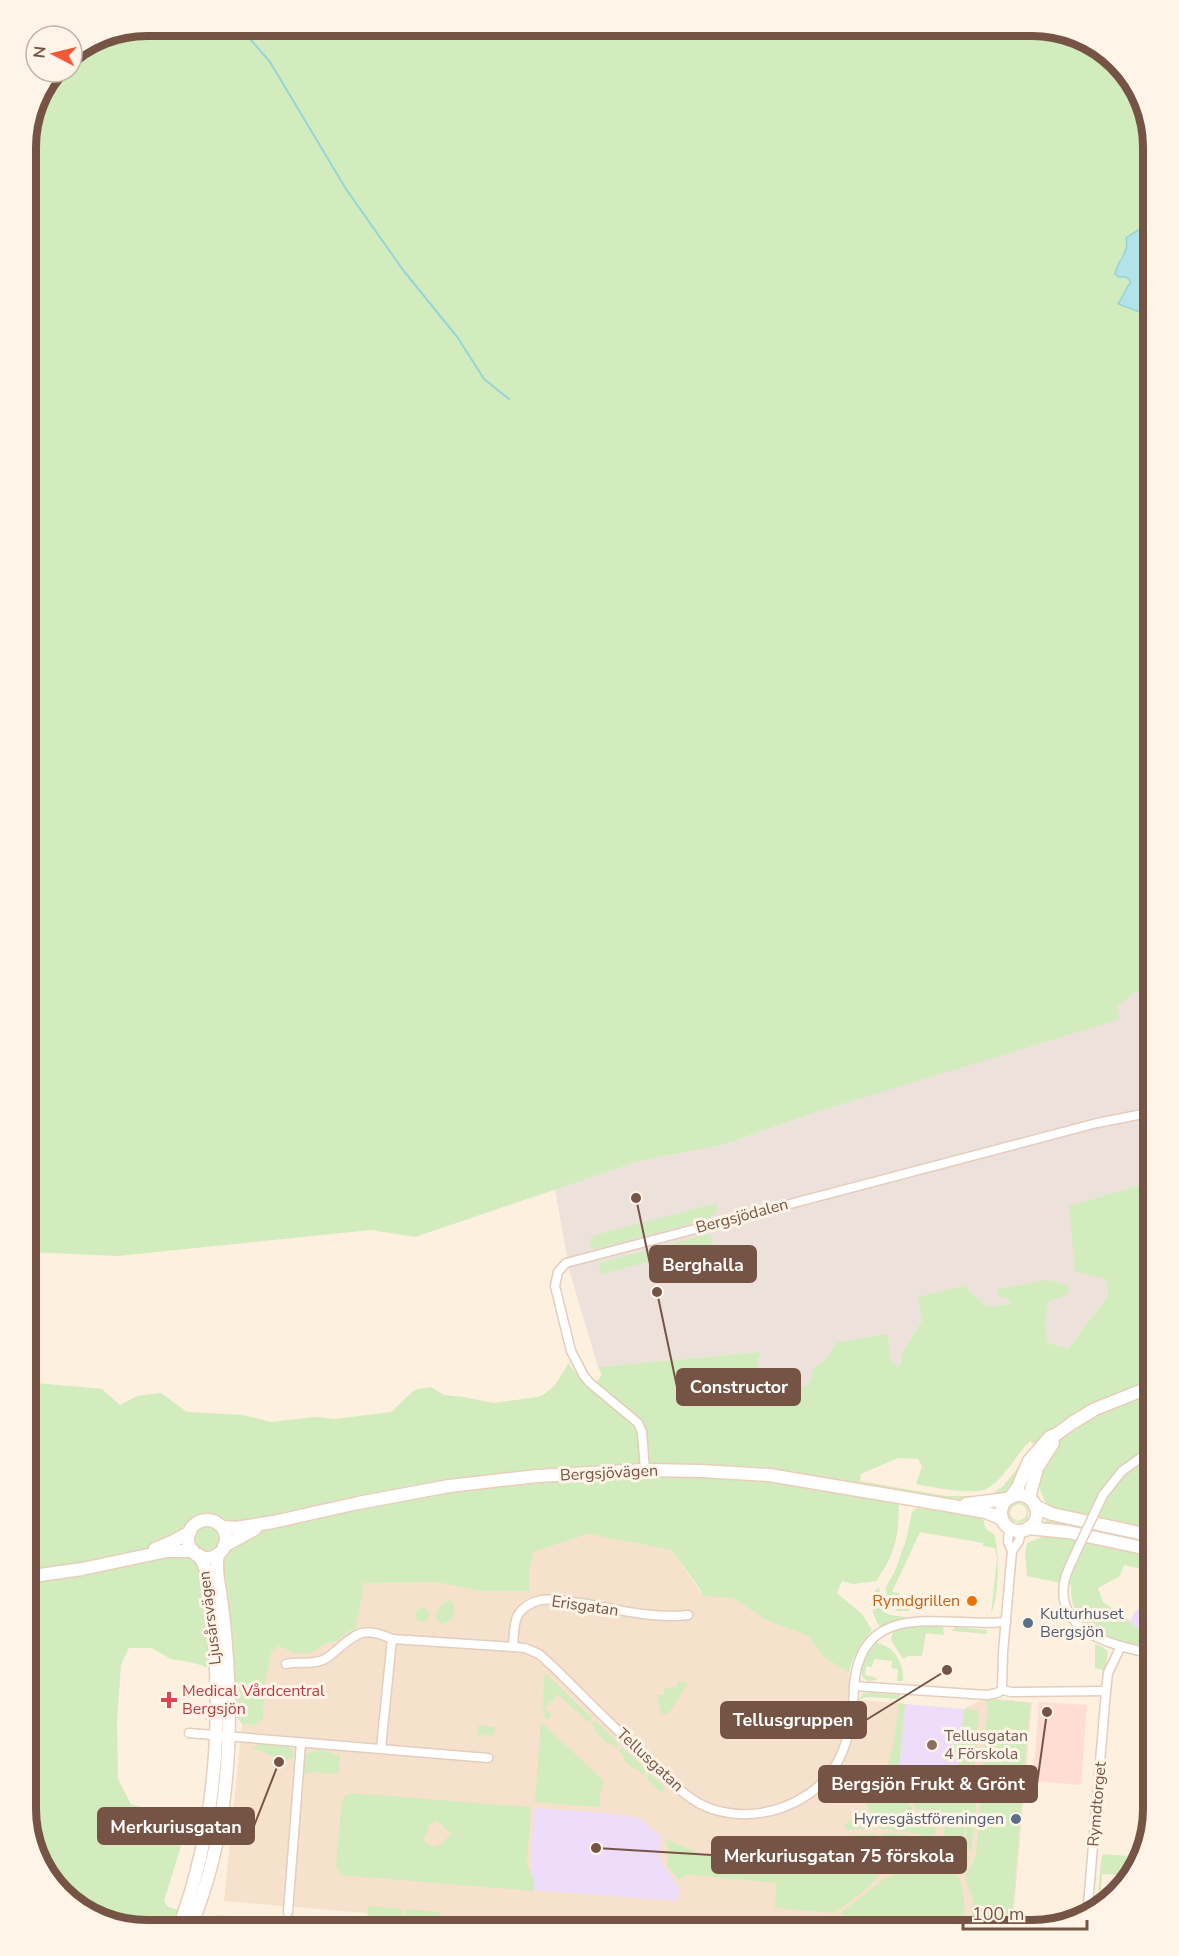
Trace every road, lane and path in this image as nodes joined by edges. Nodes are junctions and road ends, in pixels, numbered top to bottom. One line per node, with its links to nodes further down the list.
1 (1143, 1114): 5 (street, Bergsjödalen)
2 (1143, 1390): 3 (main road)
3 (1057, 1434): 6 (main road); 7 (main road)
4 (1143, 1457): 22 (street, bridge)
5 (645, 1470): 8 (main road, Bergsjövägen); 9 (main road, Bergsjövägen)
6 (1009, 1498): 7 (main road, Bergsjövägen); 8 (main road, Bergsjövägen); 10 (main road)
7 (1032, 1502): 10 (main road); 13 (main road, Bergsjövägen)
8 (947, 1505): 10 (main road, Bergsjövägen)
9 (273, 1522): 11 (main road, Bergsjövägen); 15 (main road, Bergsjövägen)
10 (1015, 1526): 14 (main road, Bergsjövägen); 20 (street)
11 (222, 1527): 12 (main road, Bergsjövägen); 15 (main road)
12 (190, 1532): 16 (main road); 17 (main road, Bergsjövägen)
13 (1143, 1534)
14 (1143, 1548)
15 (221, 1550): 16 (main road, Bergsjövägen); 30 (main road, Ljusårsvägen)
16 (196, 1553): 17 (main road, Bergsjövägen); 30 (main road, Ljusårsvägen)
17 (132, 1558): 18 (main road, Bergsjövägen)
18 (36, 1576)
19 (688, 1614): 23 (street, Erisgatan)
20 (1006, 1622): 26 (street, Tellusgatan); 27 (street)
21 (392, 1639): 23 (street, Tellusgatan); 25 (street, Tellusgatan); 32 (street)
22 (1121, 1646): 24 (street); 28 (street, Rymdtorget)
23 (513, 1647): 26 (street, Tellusgatan)
24 (1143, 1651)
25 (286, 1664)
26 (854, 1686): 27 (street)
27 (1002, 1690): 28 (street)
28 (1106, 1691): 34 (street, Rymdtorget)
29 (189, 1733): 30 (street)
30 (223, 1736): 31 (street); 36 (main road, Ljusårsvägen)
31 (301, 1743): 32 (street); 35 (street)
32 (381, 1748): 33 (street)
33 (488, 1758)
34 (1088, 1905)
35 (288, 1912)
36 (190, 1920)

